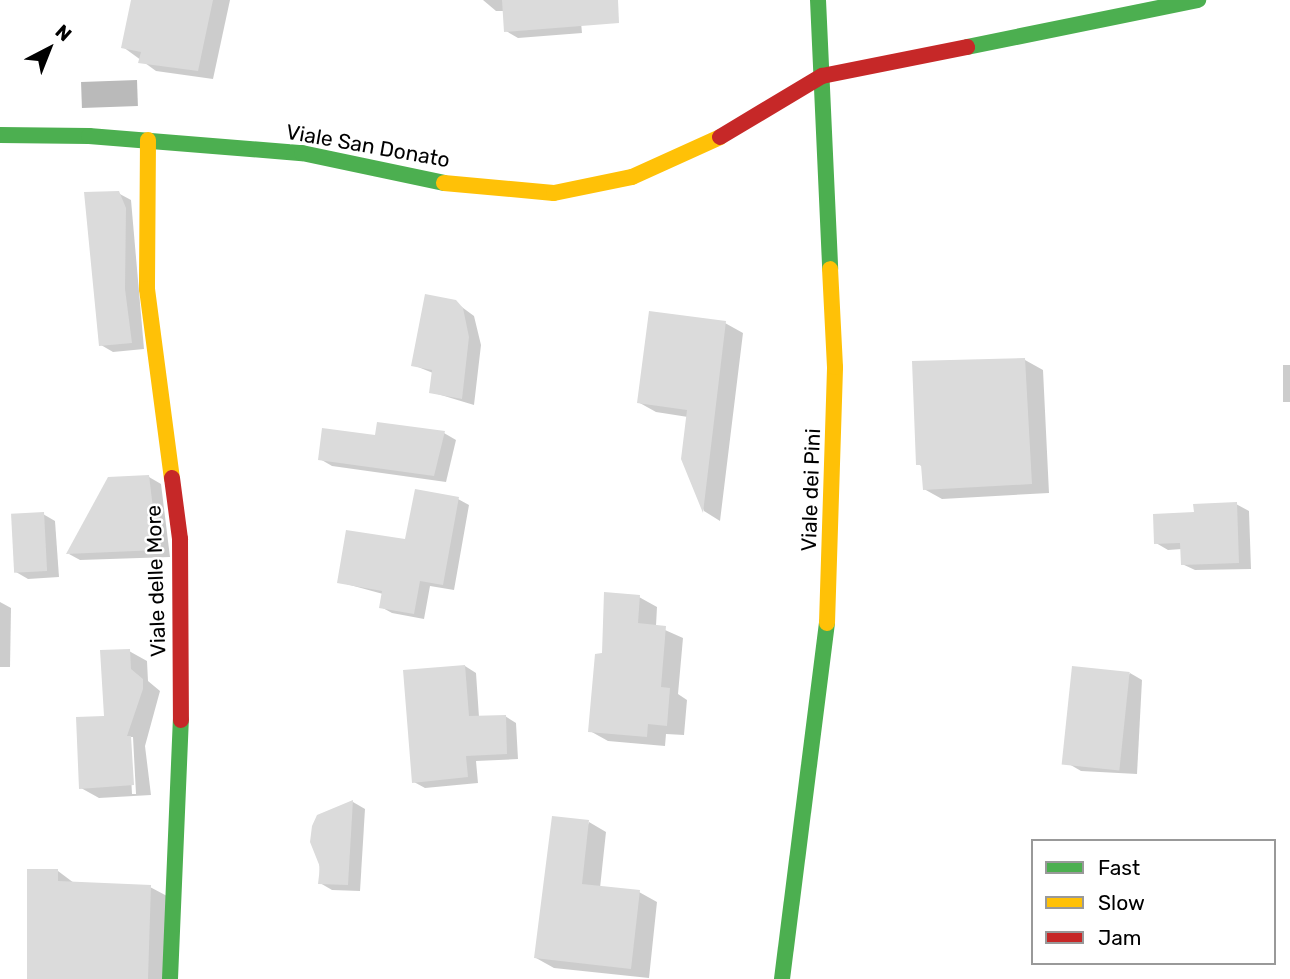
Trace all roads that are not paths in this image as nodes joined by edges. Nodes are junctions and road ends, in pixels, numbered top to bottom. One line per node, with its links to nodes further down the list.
1 (818, 0): 3 (street, Viale dei Pini)
2 (1199, 0): 3 (street, Viale San Donato)
3 (822, 76): 5 (street, Viale San Donato); 7 (street, Viale dei Pini)
4 (0, 135): 5 (street, Viale San Donato)
5 (148, 140): 6 (street, Viale delle More)
6 (170, 979)
7 (782, 979)

